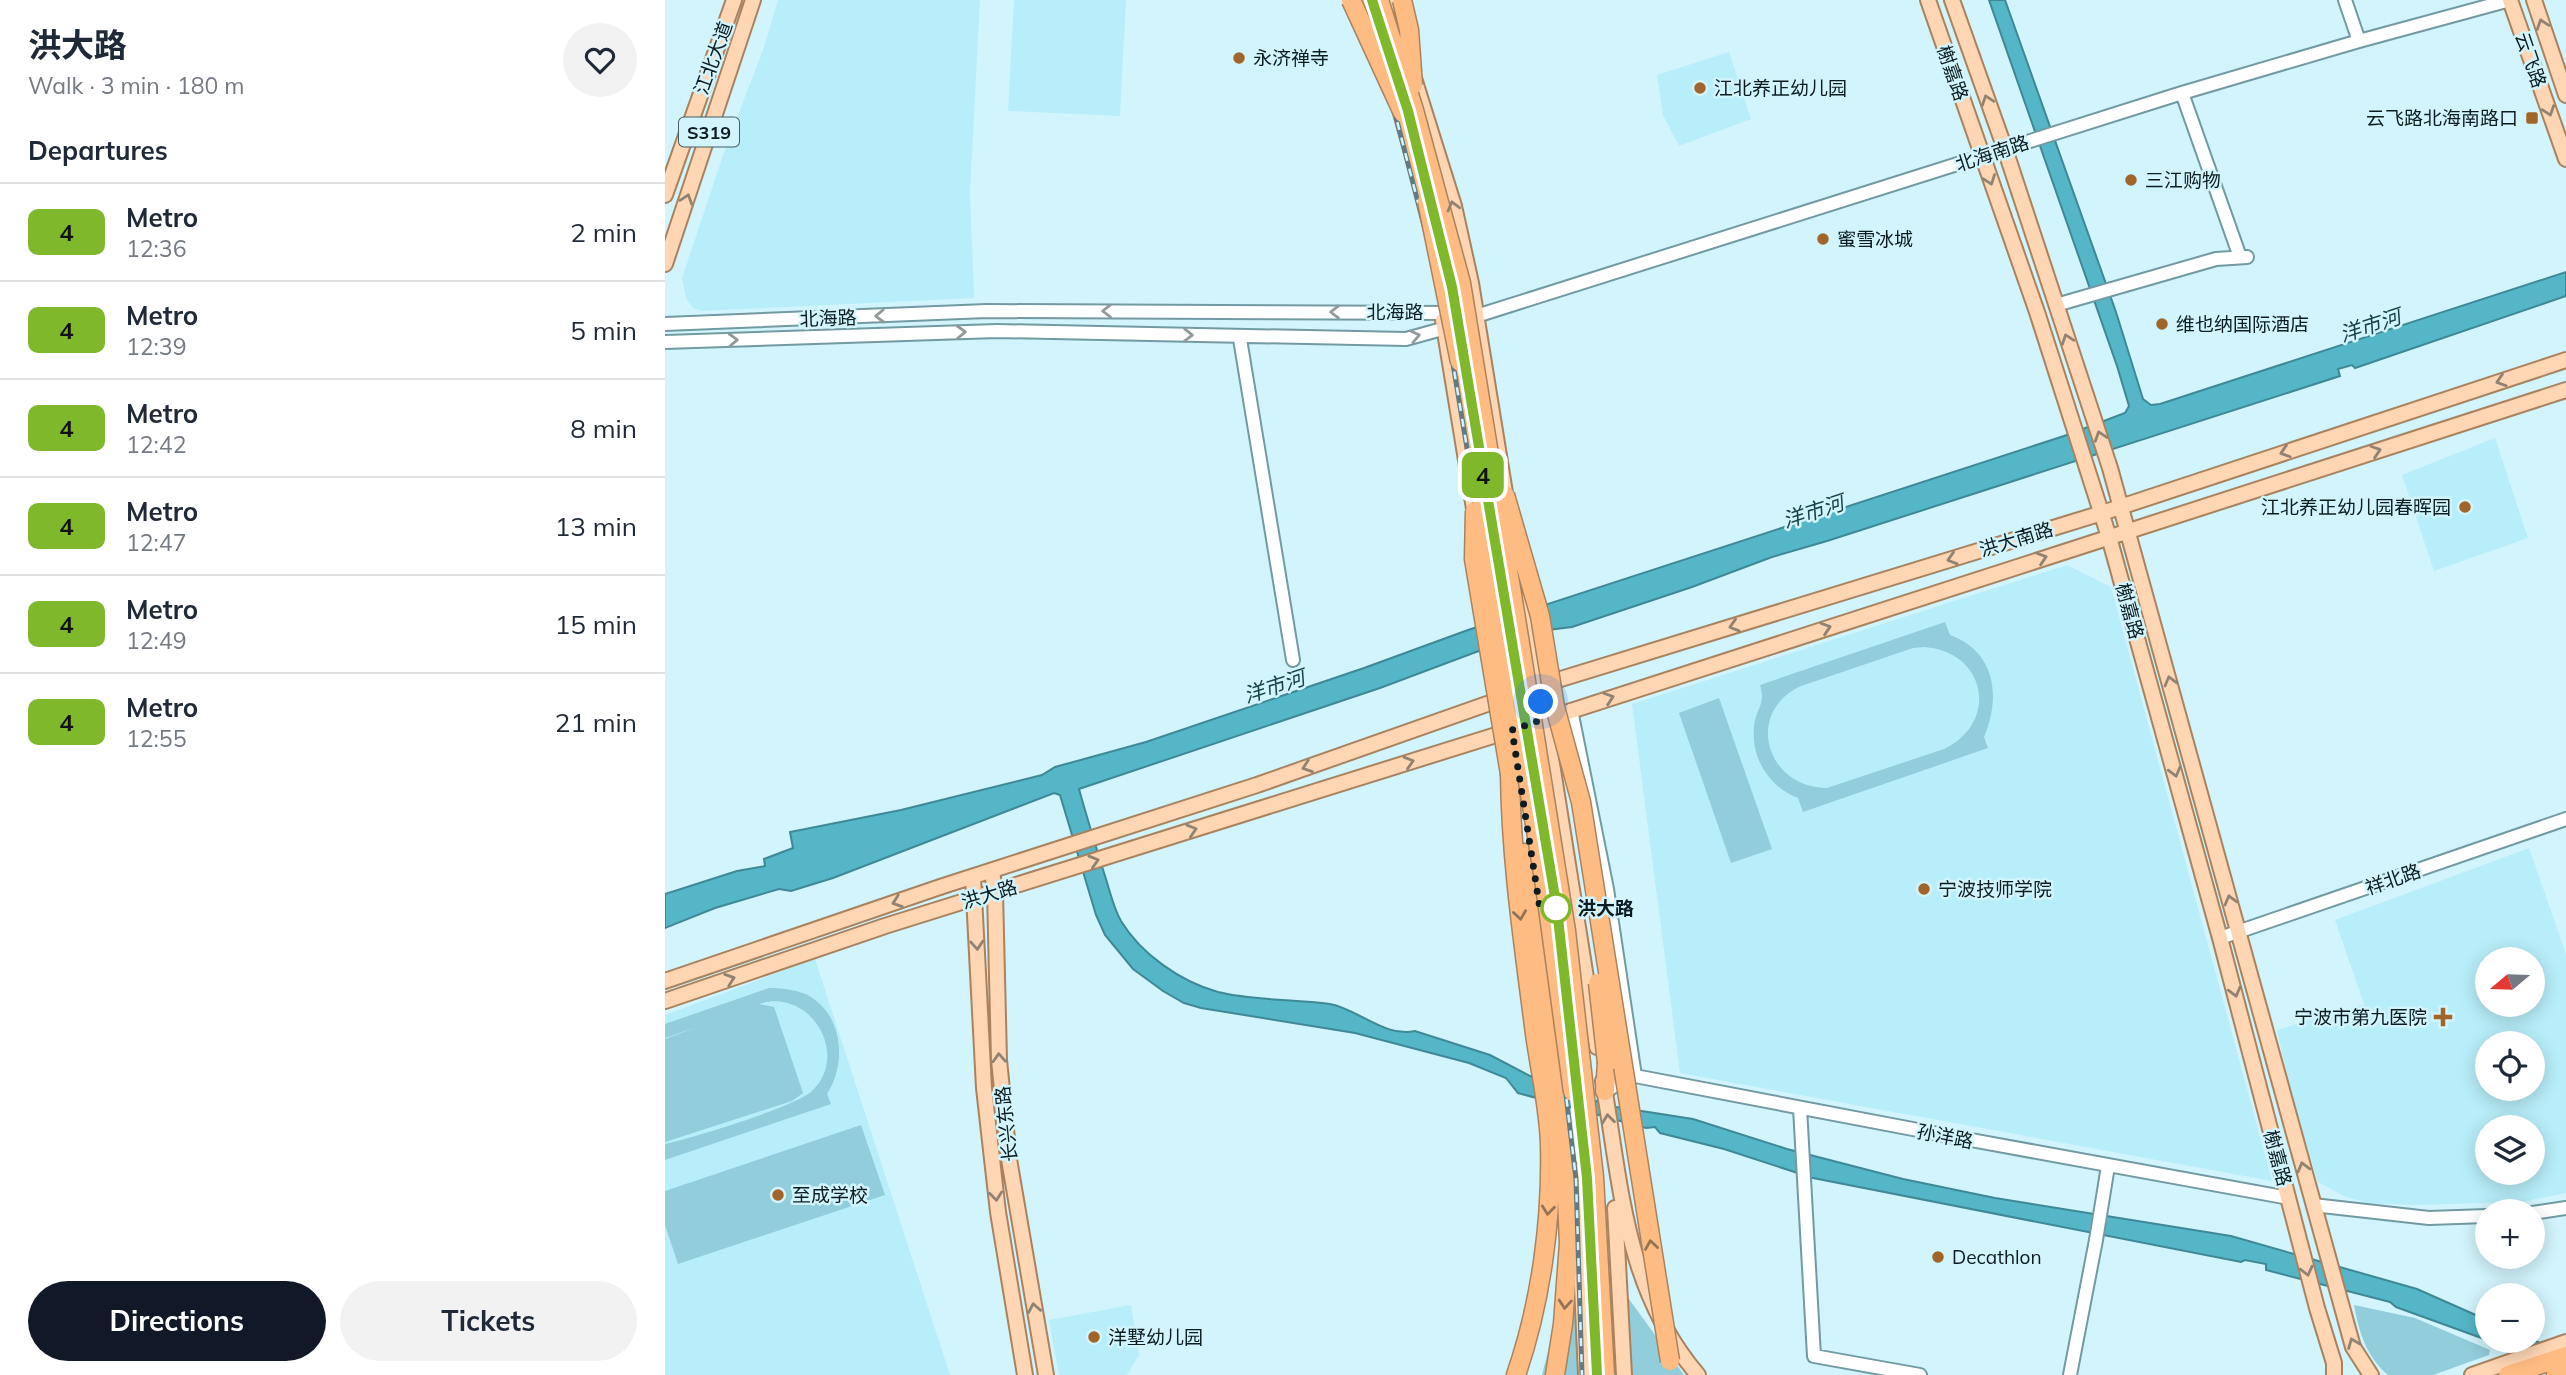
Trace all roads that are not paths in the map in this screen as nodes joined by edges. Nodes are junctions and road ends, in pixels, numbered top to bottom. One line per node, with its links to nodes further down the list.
1 (734, 0): 21 (main road, 江北大道 / S319)
2 (753, 0): 22 (main road, 江北大道 / S319, one-way to 2)
3 (1350, 0): 17 (highway, bridge)
4 (1361, 0): 24 (main road)
5 (1368, 0): 17 (highway, bridge)
6 (1379, 0): 17 (highway, bridge)
7 (1388, 0): 25 (main road, one-way to 7)
8 (1402, 0): 17 (highway, bridge)
9 (1928, 0): 19 (main road, 榭嘉路)
10 (1952, 0): 18 (main road, 榭嘉路, one-way to 10)
11 (2345, 0): 14 (street)
12 (2510, 0): 14 (street, 北海南路); 20 (main road, 云飞路, one-way to 20)
13 (2534, 0): 16 (main road, 云飞路, one-way to 13)
14 (2360, 41): 15 (street, 北海南路)
15 (2182, 93): 18 (street, 北海南路); 23 (street)
16 (2566, 94)
17 (1408, 111): 32 (highway, bridge); 33 (highway, bridge)
18 (2008, 148): 19 (street, 北海南路); 23 (main road, 榭嘉路)
19 (1982, 156): 25 (street, 北海南路); 35 (main road, 榭嘉路, one-way to 35)
20 (2566, 159)
21 (665, 195)
22 (665, 264)
23 (2060, 304): 34 (main road, 榭嘉路, one-way to 23)
24 (1442, 312): 25 (street, 北海路); 26 (street, 北海路, one-way to 26); 27 (main road)
25 (1476, 314): 27 (street, 北海路); 39 (main road)
26 (665, 324)
27 (1445, 330): 29 (street, 北海路, one-way to 27); 40 (main road)
28 (1240, 339): 38 (street)
29 (665, 342)
30 (2566, 360): 34 (main road, 洪大南路, one-way to 34)
31 (2566, 390): 36 (main road, 洪大南路, one-way to 31)
32 (1485, 431): 42 (highway, bridge); 75 (highway, bridge)
33 (1476, 462): 45 (highway, bridge); 74 (highway, bridge)
34 (2121, 506): 35 (main road, 洪大南路); 36 (main road, 榭嘉路)
35 (2102, 513): 37 (main road, 榭嘉路); 39 (main road, 洪大南路, one-way to 39)
36 (2129, 530): 37 (main road, 洪大南路); 51 (main road, 榭嘉路, one-way to 36)
37 (2109, 537): 42 (main road, 洪大南路, one-way to 37); 52 (main road, 榭嘉路, one-way to 52)
38 (1293, 660)
39 (1538, 686): 40 (main road, 洪大南路); 42 (main road)
40 (1506, 697): 41 (main road, 洪大南路); 43 (main road)
41 (1464, 712): 47 (main road, 洪大路, one-way to 47)
42 (1557, 712): 43 (main road, 洪大南路); 55 (street); 56 (main road); 56 (highway, bridge); 77 (highway, one-way to 42, bridge)
43 (1512, 730): 44 (main road, 洪大南路); 73 (main road)
44 (1475, 742): 49 (main road, 洪大路, one-way to 44)
45 (1510, 774): 71 (highway, one-way to 71); 72 (highway, one-way to 72)
46 (2566, 819): 51 (street, 祥北路)
47 (992, 871): 48 (main road, 洪大路); 49 (main road, 长兴东路)
48 (973, 877): 50 (main road, 长兴东路); 53 (main road, 洪大路, one-way to 53)
49 (995, 892): 50 (main road, 洪大路); 70 (main road, 长兴东路, one-way to 49)
50 (974, 898): 54 (main road, 洪大路, one-way to 50); 69 (main road, 长兴东路, one-way to 69)
51 (2239, 932): 52 (street, 祥北路); 61 (main road, 榭嘉路, one-way to 51)
52 (2221, 938): 60 (main road, 榭嘉路, one-way to 60)
53 (665, 981)
54 (665, 1001)
55 (1635, 1076): 56 (street); 57 (street, 孙洋路)
56 (1605, 1091): 58 (main road, one-way to 56)
57 (1800, 1108): 59 (street, 孙洋路); 79 (street)
58 (1612, 1147): 76 (main road); 78 (main road)
59 (2108, 1166): 60 (street, 孙洋路); 80 (street)
60 (2289, 1198): 81 (main road, 榭嘉路, one-way to 81)
61 (2313, 1205): 64 (street); 82 (main road, 榭嘉路, one-way to 61)
62 (2566, 1208): 63 (street)
63 (2545, 1211)
64 (2475, 1216)
65 (2566, 1342): 67 (main road)
66 (2566, 1356): 67 (highway)
67 (2505, 1370): 83 (main road)
68 (2566, 1372): 84 (highway)
69 (1025, 1375)
70 (1046, 1375)
71 (1516, 1375)
72 (1555, 1375)
73 (1586, 1375)
74 (1594, 1375)
75 (1605, 1375)
76 (1624, 1375)
77 (1673, 1375)
78 (1698, 1375)
79 (1920, 1375)
80 (2070, 1375)
81 (2334, 1375)
82 (2371, 1375)
83 (2472, 1375)
84 (2556, 1375)

